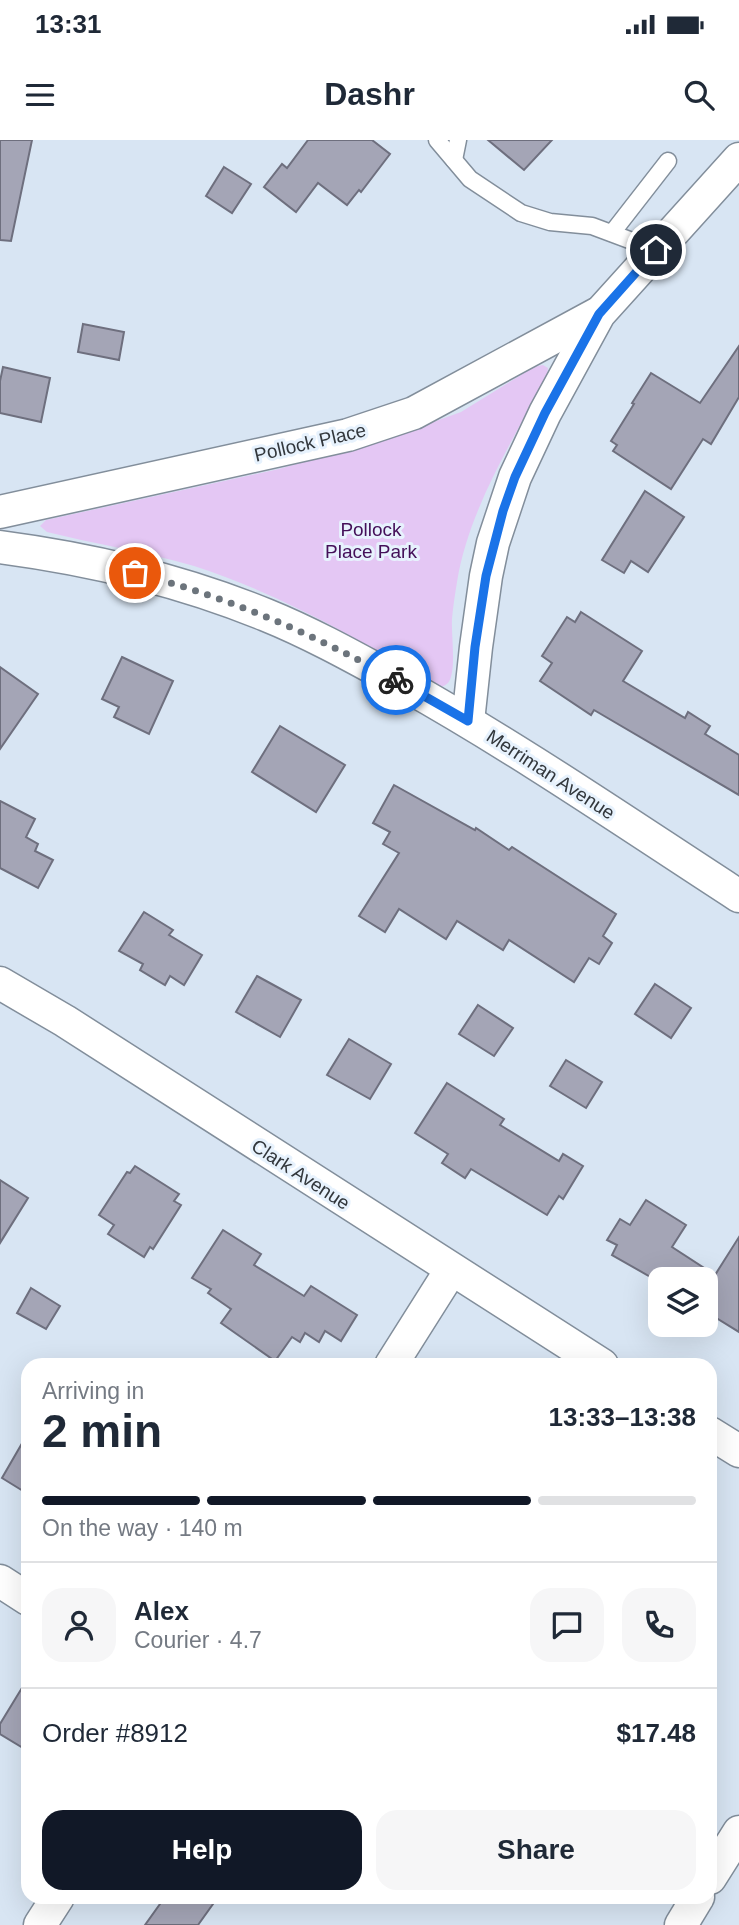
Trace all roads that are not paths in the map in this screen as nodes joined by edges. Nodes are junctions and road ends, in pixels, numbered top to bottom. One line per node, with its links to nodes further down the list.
1 (437, 140): 4 (lane)
2 (458, 140): 4 (lane)
3 (739, 159): 7 (street)
4 (454, 160): 6 (lane)
5 (668, 161): 6 (lane)
6 (612, 233): 7 (lane)
7 (656, 250): 8 (street)
8 (599, 314): 9 (street, Pollock Place); 11 (street)
9 (0, 512)
10 (0, 547): 11 (street, Merriman Avenue)
11 (468, 721): 12 (street, Merriman Avenue)
12 (739, 896)
13 (0, 983): 14 (street, Clark Avenue)
14 (451, 1270): 15 (street); 16 (street, Clark Avenue)
15 (395, 1358)
16 (592, 1358)
17 (717, 1437): 18 (street)
18 (739, 1451)
19 (0, 1581): 20 (street)
20 (21, 1594)
21 (739, 1832): 22 (street)
22 (717, 1867)
23 (54, 1904): 25 (street)
24 (694, 1904): 26 (street)
25 (40, 1925)
26 (681, 1925)

